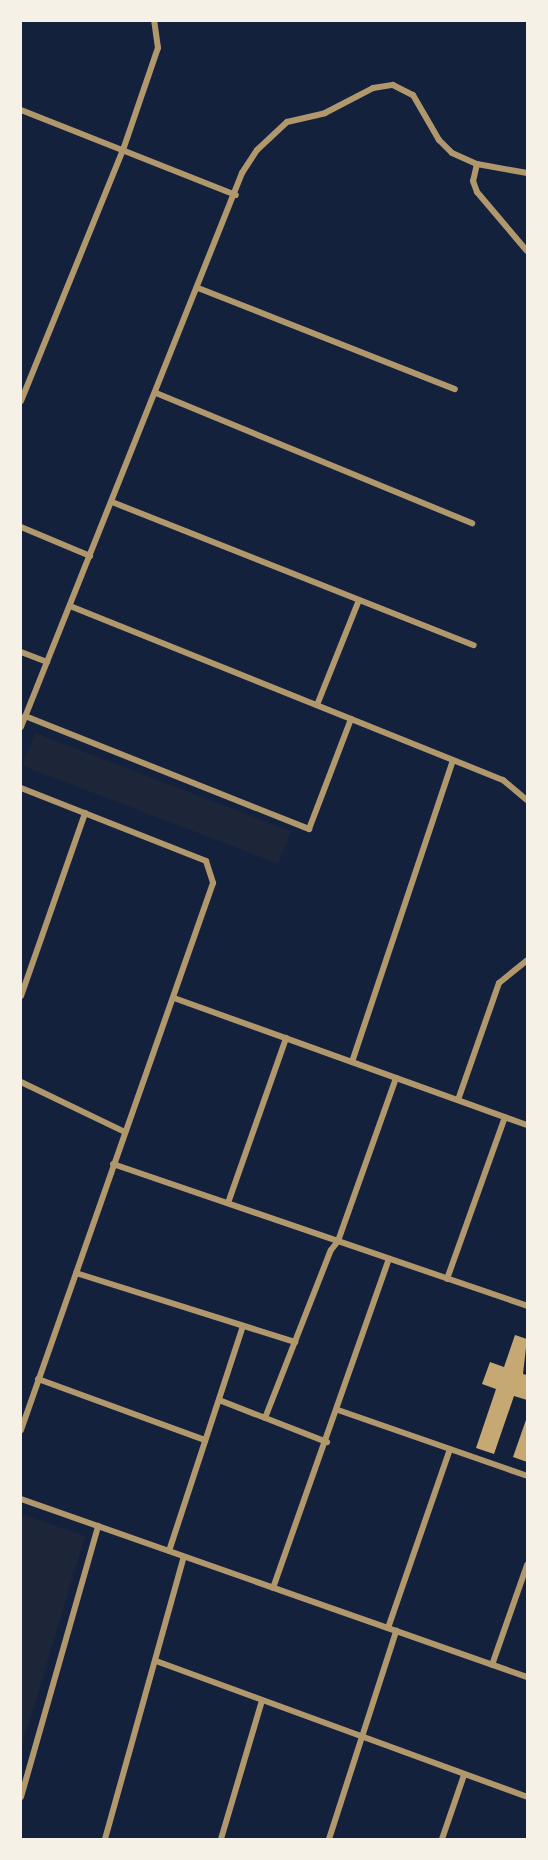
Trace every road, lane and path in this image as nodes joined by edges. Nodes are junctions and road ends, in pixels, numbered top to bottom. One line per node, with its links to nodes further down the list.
1 (154, 21): 3 (street)
2 (21, 110): 3 (street)
3 (123, 150): 6 (street); 11 (street)
4 (477, 164): 5 (street); 6 (street); 7 (street)
5 (527, 173)
6 (236, 195): 8 (street)
7 (527, 251)
8 (198, 288): 9 (street); 10 (street)
9 (455, 389)
10 (156, 393): 12 (street); 13 (street)
11 (21, 401)
12 (112, 502): 15 (street); 16 (street)
13 (472, 523)
14 (21, 527): 15 (street)
15 (90, 556): 17 (street)
16 (359, 600): 18 (street); 21 (street)
17 (70, 606): 20 (street); 21 (street)
18 (474, 645)
19 (21, 652): 20 (street)
20 (47, 662): 22 (street)
21 (318, 705): 23 (street)
22 (25, 716): 23 (street); 24 (street)
23 (351, 719): 25 (street)
24 (21, 726)
25 (453, 760): 27 (street); 33 (street)
26 (21, 788): 28 (street)
27 (527, 800)
28 (85, 813): 30 (street); 31 (street)
29 (527, 960): 36 (street)
30 (21, 996)
31 (174, 998): 32 (street); 39 (street)
32 (286, 1038): 33 (street); 41 (street)
33 (352, 1062): 34 (street)
34 (396, 1078): 36 (street); 42 (street)
35 (21, 1082): 39 (street)
36 (458, 1100): 37 (street)
37 (505, 1118): 38 (street); 45 (street)
38 (527, 1125)
39 (124, 1132): 40 (street)
40 (113, 1164): 41 (street); 44 (street)
41 (228, 1203): 42 (street)
42 (338, 1241): 43 (street); 48 (street)
43 (389, 1258): 45 (street); 51 (street)
44 (76, 1273): 47 (street); 49 (street)
45 (447, 1279): 46 (street)
46 (527, 1306)
47 (243, 1326): 48 (street); 50 (street)
48 (295, 1342): 52 (street)
49 (38, 1379): 53 (street); 54 (street)
50 (219, 1400): 52 (street); 54 (street)
51 (338, 1410): 55 (street); 56 (street)
52 (266, 1418): 55 (street)
53 (21, 1430)
54 (206, 1440): 60 (street)
55 (327, 1442): 63 (street)
56 (450, 1449): 57 (street); 64 (street)
57 (527, 1476)
58 (21, 1499): 59 (street)
59 (98, 1526): 60 (street); 72 (street)
60 (169, 1551): 61 (street)
61 (184, 1557): 63 (street); 66 (street)
62 (527, 1565): 67 (street)
63 (273, 1588): 64 (street)
64 (388, 1628): 65 (street)
65 (396, 1631): 67 (street); 70 (street)
66 (156, 1661): 69 (street); 74 (street)
67 (492, 1665): 68 (street)
68 (527, 1677)
69 (262, 1701): 70 (street); 75 (street)
70 (360, 1738): 71 (street); 76 (street)
71 (464, 1775): 73 (street); 77 (street)
72 (21, 1797)
73 (527, 1797)
74 (105, 1839)
75 (221, 1839)
76 (329, 1839)
77 (442, 1839)

